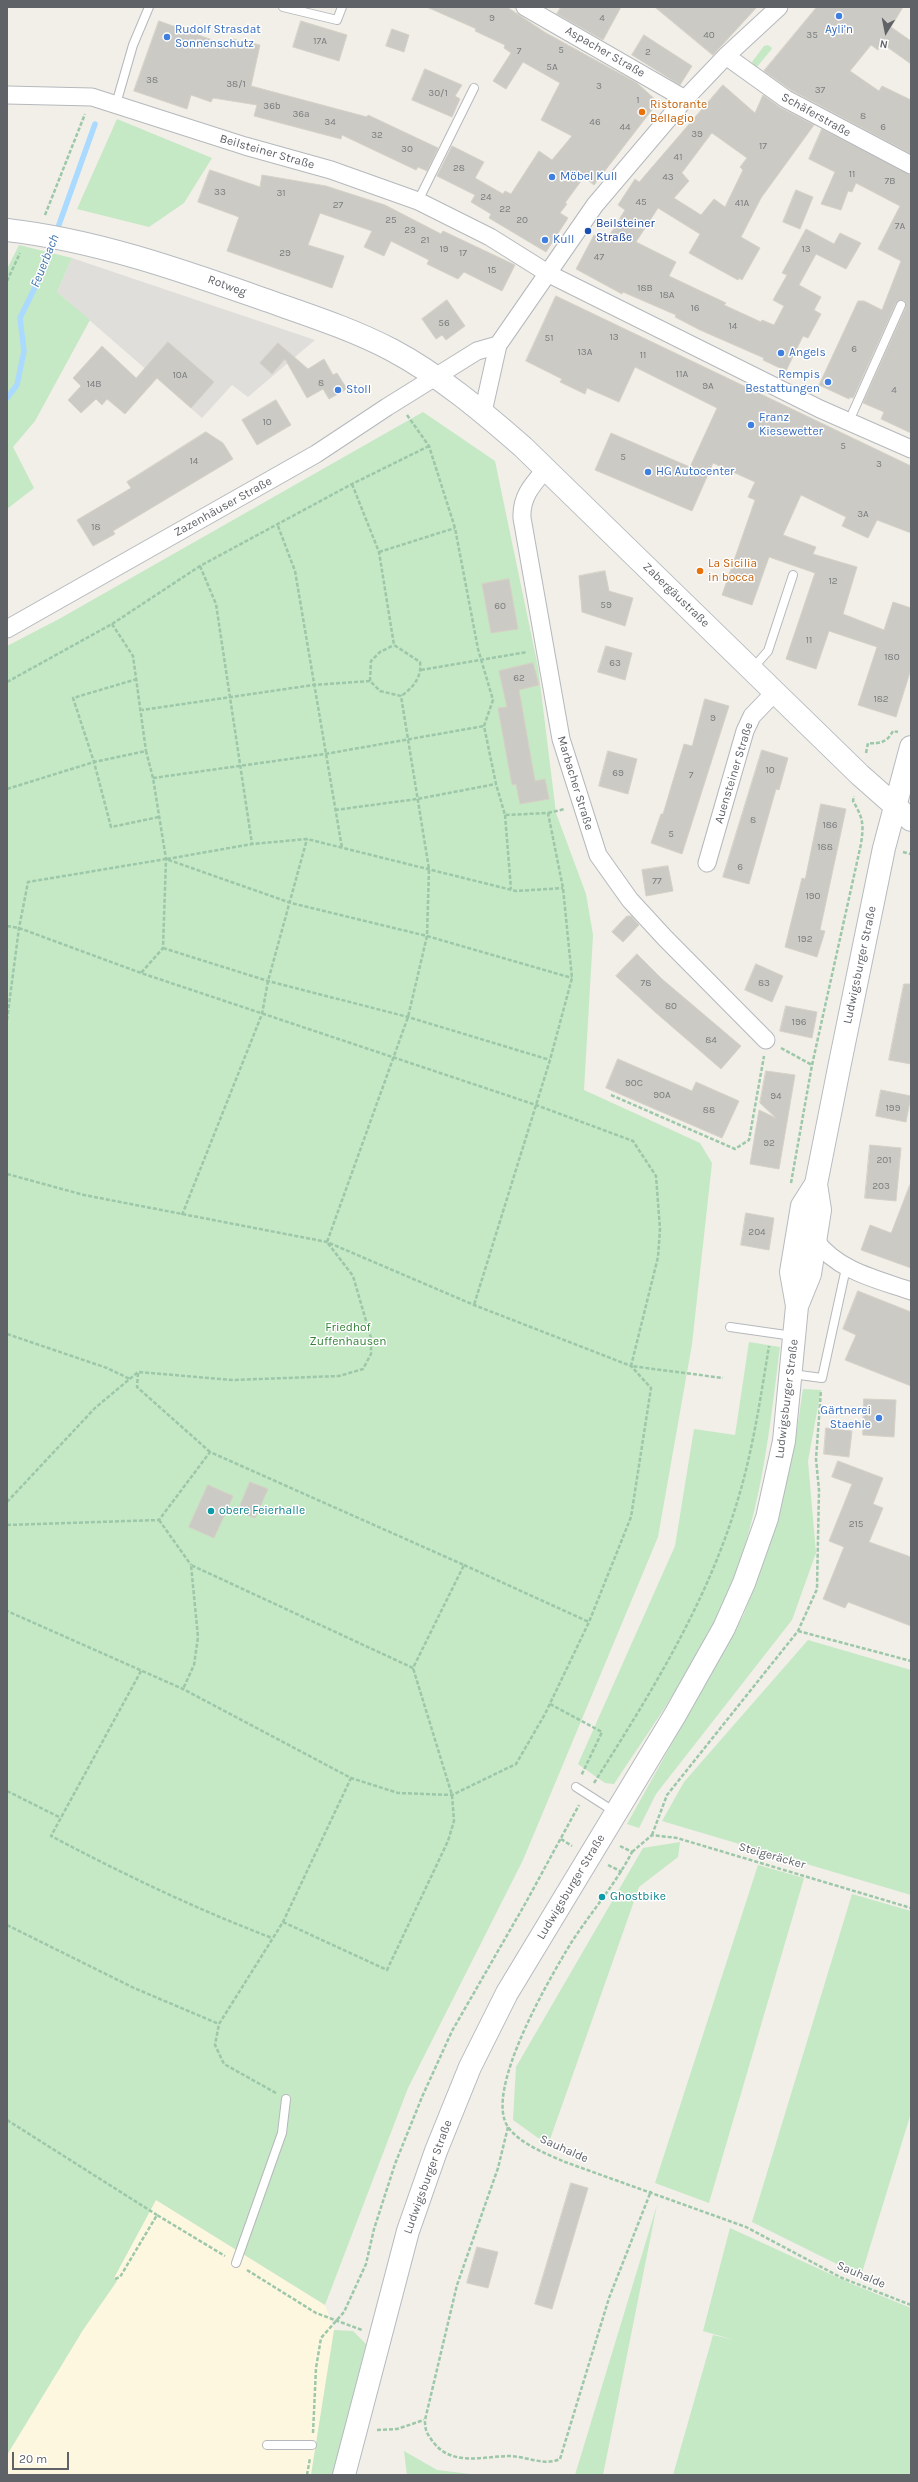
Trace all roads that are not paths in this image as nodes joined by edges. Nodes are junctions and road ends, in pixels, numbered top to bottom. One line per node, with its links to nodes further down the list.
1 (149, 7): 10 (lane)
2 (283, 7): 3 (lane)
3 (342, 7)
4 (525, 7): 9 (street, Aspacher Straße)
5 (779, 7): 6 (street)
6 (726, 56): 9 (street); 11 (street, Schäferstraße)
7 (474, 88): 12 (lane)
8 (7, 95): 10 (street, Beilsteiner Straße)
9 (685, 99): 14 (street)
10 (116, 104): 12 (street, Beilsteiner Straße)
11 (911, 165)
12 (418, 200): 14 (street, Beilsteiner Straße)
13 (22, 232): 17 (main road, Rotweg)
14 (549, 274): 16 (street); 19 (street, Beilsteiner Straße)
15 (901, 305): 19 (lane)
16 (498, 345): 17 (street); 18 (street)
17 (435, 378): 18 (main road, Zabergäustraße); 23 (street, Zazenhäuser Straße)
18 (482, 412): 21 (main road, Zabergäustraße)
19 (849, 421): 20 (street, Beilsteiner Straße)
20 (911, 449)
21 (545, 470): 24 (main road, Zabergäustraße); 30 (street, Marbacher Straße)
22 (793, 575): 24 (lane)
23 (7, 629)
24 (752, 669): 25 (main road, Zabergäustraße)
25 (774, 692): 27 (main road, Zabergäustraße); 29 (street, Auensteiner Straße)
26 (911, 747): 27 (main road, Ludwigsburger Straße)
27 (894, 806): 28 (main road, Zabergäustraße); 31 (main road, Ludwigsburger Straße)
28 (911, 820)
29 (707, 863)
30 (766, 1040)
31 (816, 1184): 32 (main road, Ludwigsburger Straße); 35 (main road, Ludwigsburger Straße)
32 (815, 1240): 33 (street); 35 (main road, Ludwigsburger Straße)
33 (846, 1268): 34 (street); 38 (lane)
34 (911, 1292)
35 (797, 1306): 37 (main road, Ludwigsburger Straße)
36 (730, 1327): 37 (lane)
37 (794, 1336): 38 (main road, Ludwigsburger Straße)
38 (791, 1374): 40 (main road, Ludwigsburger Straße)
39 (576, 1787): 40 (lane)
40 (615, 1812): 45 (main road, Ludwigsburger Straße)
41 (286, 2099): 42 (lane)
42 (236, 2263)
43 (267, 2445): 44 (lane)
44 (312, 2446)
45 (344, 2475)

